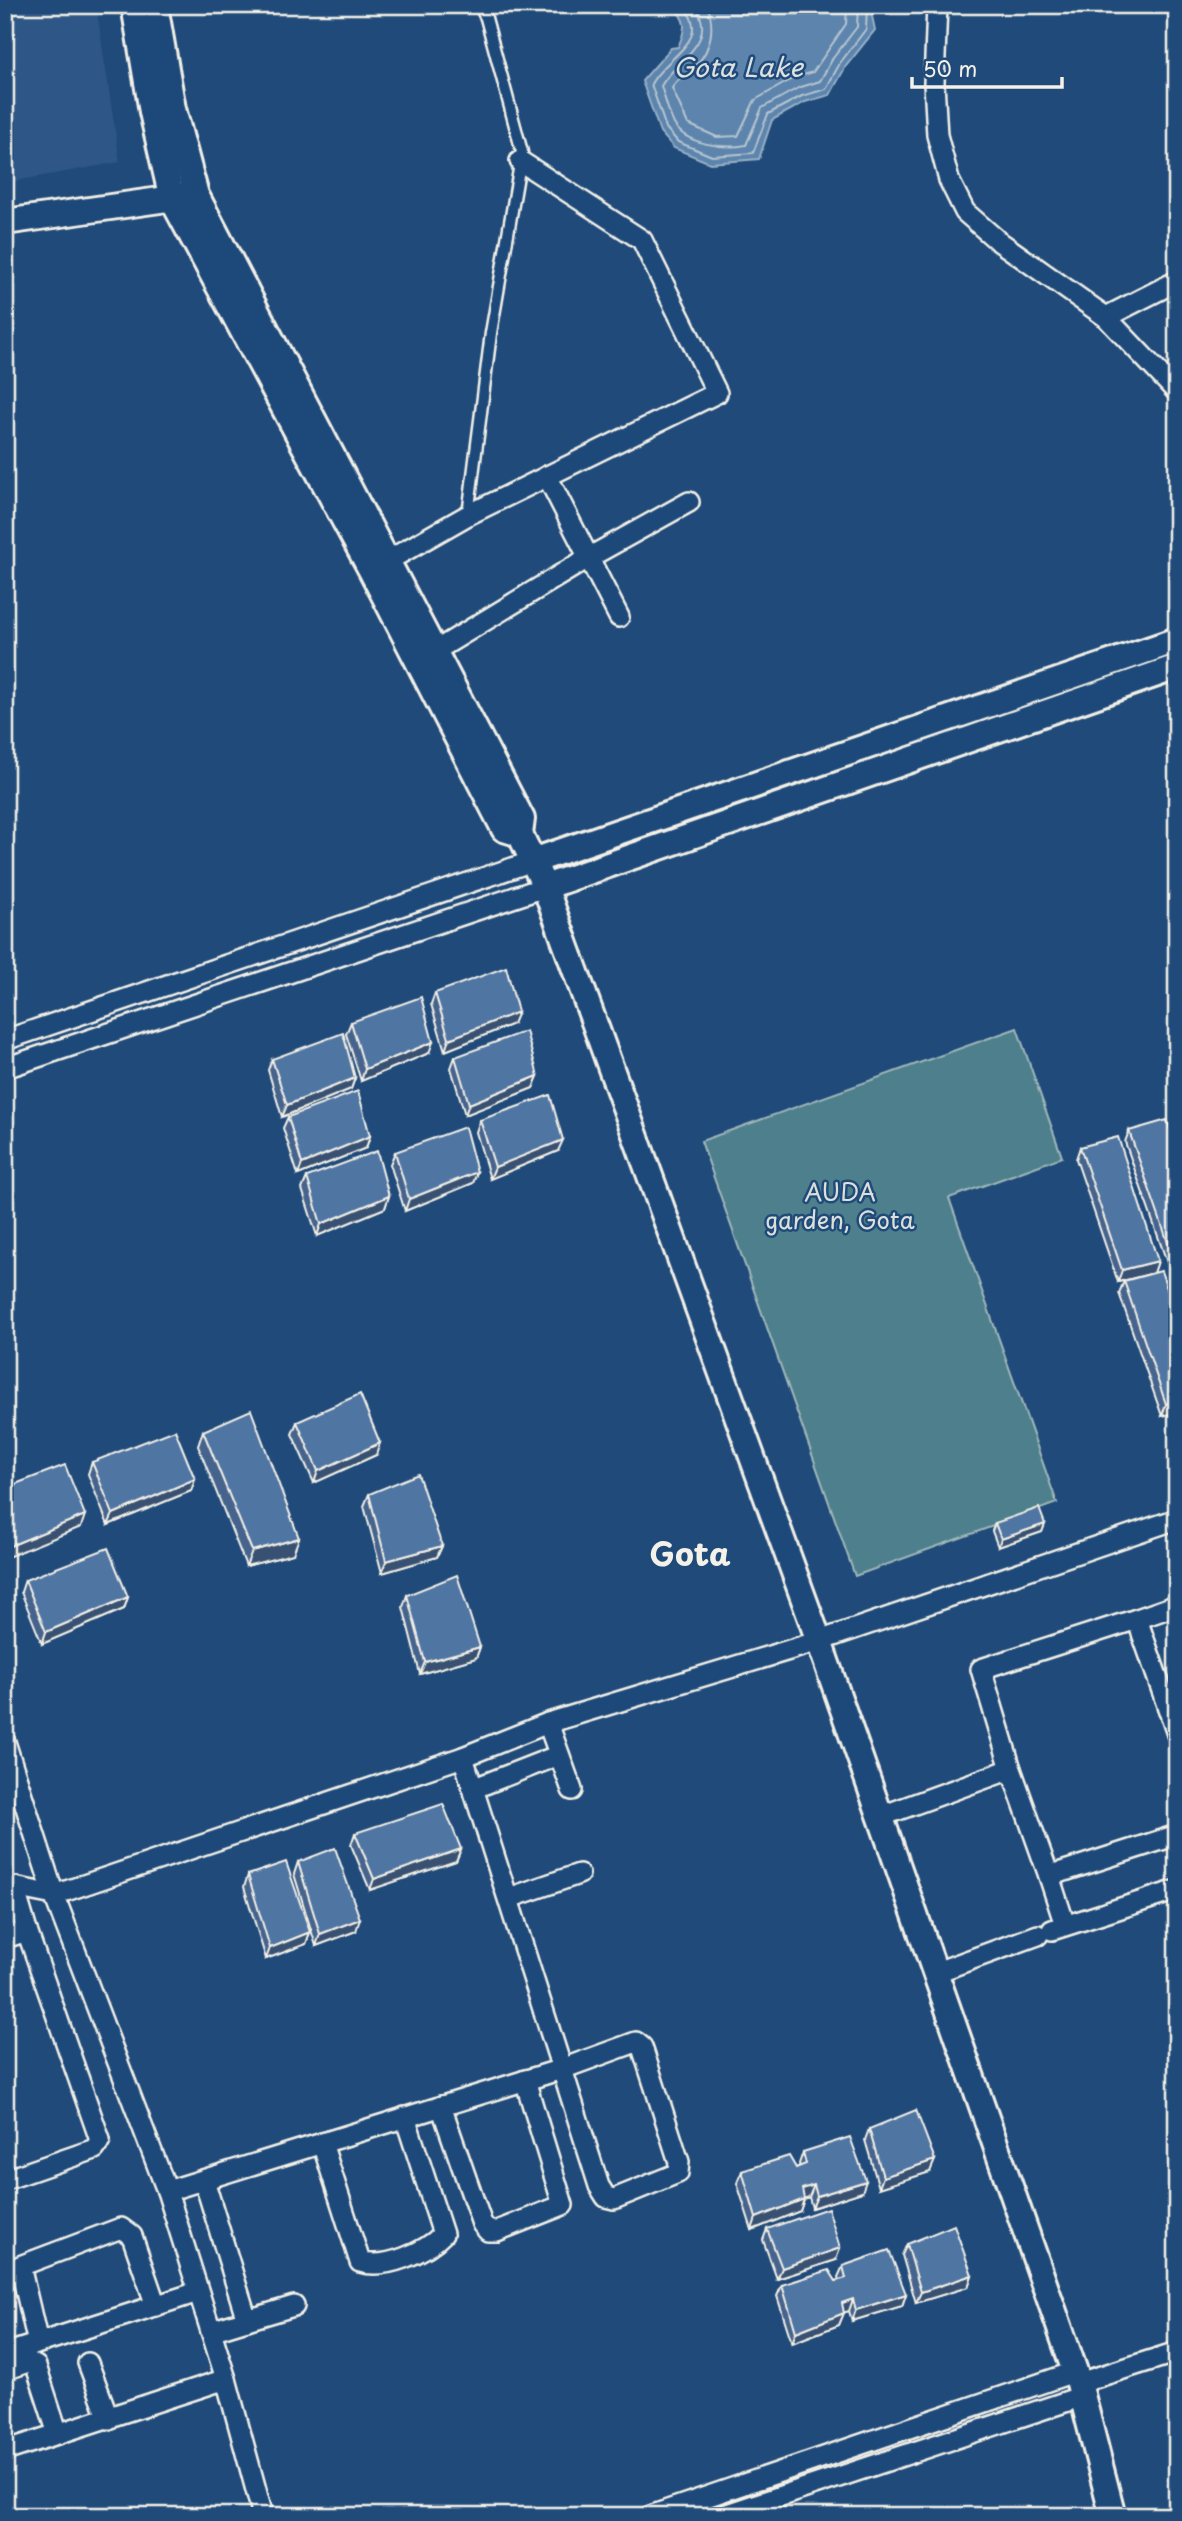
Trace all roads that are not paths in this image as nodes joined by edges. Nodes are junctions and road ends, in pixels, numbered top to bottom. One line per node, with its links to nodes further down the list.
1 (134, 5): 6 (street)
2 (155, 5): 6 (street)
3 (479, 5): 5 (lane)
4 (937, 5): 9 (street)
5 (520, 161): 11 (street); 13 (lane)
6 (184, 197): 7 (street); 15 (street)
7 (5, 222)
8 (1177, 281): 9 (street)
9 (1106, 317): 10 (street)
10 (1177, 392)
11 (547, 476): 13 (street); 14 (street)
12 (689, 502): 14 (street)
13 (468, 515): 15 (street)
14 (588, 558): 16 (street); 18 (street)
15 (379, 565): 18 (street); 20 (street)
16 (619, 617)
17 (1177, 640): 21 (street)
18 (435, 651): 20 (street)
19 (1177, 667): 22 (street)
20 (520, 834): 21 (street)
21 (533, 861): 22 (street); 23 (street)
22 (545, 887): 24 (street); 28 (street)
23 (5, 1040)
24 (5, 1068)
25 (1177, 1519): 28 (street)
26 (1177, 1605): 27 (street)
27 (1137, 1619): 30 (street); 34 (street)
28 (819, 1641): 29 (street); 37 (street)
29 (548, 1723): 32 (street); 33 (street)
30 (1177, 1734)
31 (5, 1742): 43 (street)
32 (559, 1755): 35 (street); 36 (street)
33 (463, 1757): 35 (street); 43 (street)
34 (1011, 1769): 37 (street); 40 (street)
35 (475, 1788): 44 (street)
36 (572, 1790)
37 (879, 1817): 48 (street)
38 (1177, 1835): 40 (street)
39 (579, 1874): 44 (street)
40 (1049, 1876): 45 (street)
41 (10, 1889): 43 (street); 46 (street)
42 (1177, 1890): 45 (street)
43 (54, 1895): 56 (street)
44 (509, 1898): 49 (street)
45 (1052, 1930): 48 (street)
46 (27, 1931): 47 (street); 54 (street)
47 (5, 1938)
48 (934, 1973): 68 (street)
49 (562, 2068): 49 (street); 50 (street)
50 (525, 2080): 51 (street); 51 (street)
51 (440, 2106): 52 (street)
52 (405, 2117): 53 (street); 53 (street)
53 (322, 2143): 55 (street)
54 (5, 2180)
55 (204, 2180): 56 (street); 60 (street)
56 (167, 2191): 57 (street)
57 (198, 2292): 58 (street); 61 (street)
58 (156, 2306): 62 (street); 62 (street)
59 (294, 2306): 60 (street)
60 (247, 2320): 61 (street)
61 (211, 2331): 67 (street)
62 (38, 2343): 64 (street)
63 (1177, 2352): 68 (street)
64 (5, 2354)
65 (88, 2363): 69 (street)
66 (5, 2370): 70 (street)
67 (226, 2379): 69 (street); 72 (street)
68 (1079, 2384): 73 (street); 74 (street); 75 (street)
69 (109, 2419): 70 (street)
70 (58, 2434): 71 (street)
71 (5, 2451)
72 (263, 2516)
73 (650, 2516)
74 (721, 2516)
75 (1113, 2516)

